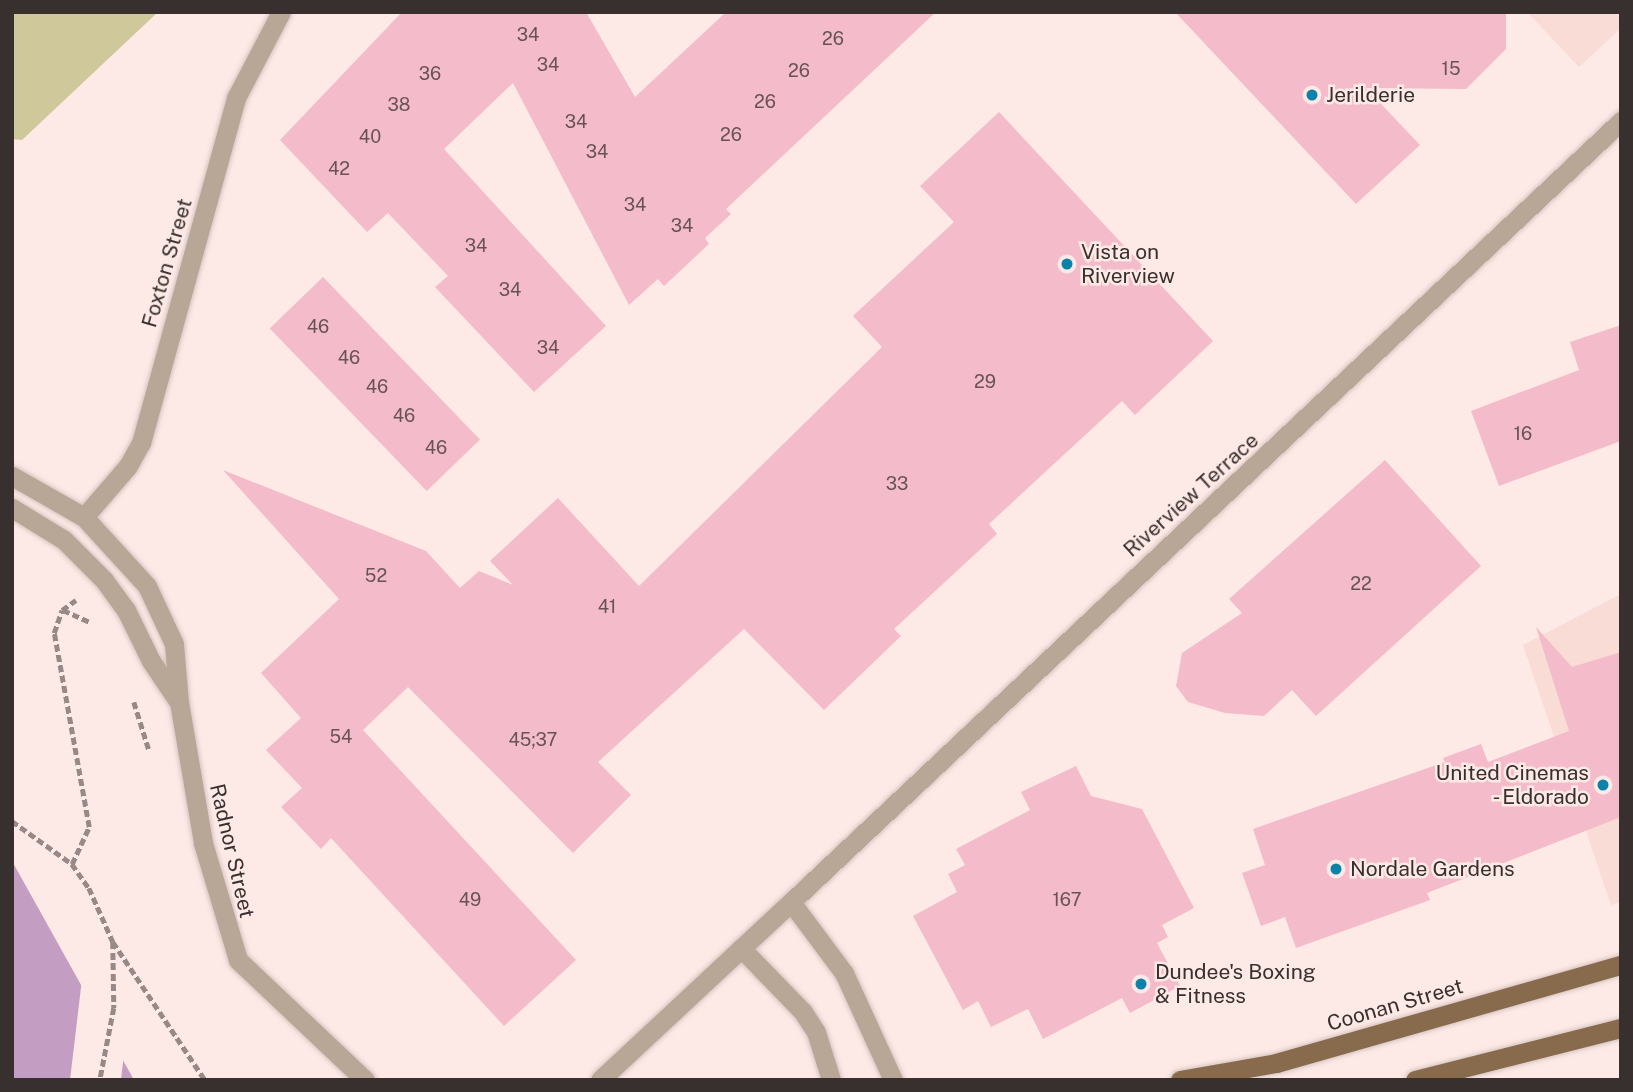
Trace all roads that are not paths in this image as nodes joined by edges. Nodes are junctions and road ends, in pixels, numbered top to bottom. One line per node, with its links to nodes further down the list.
1 (281, 12): 5 (street, Foxton Street)
2 (1621, 121): 7 (street, Riverview Terrace)
3 (12, 476): 5 (street, Radnor Street)
4 (12, 508): 6 (street, Radnor Street)
5 (84, 517): 6 (street, Radnor Street)
6 (179, 702): 11 (street, Radnor Street)
7 (791, 902): 8 (street, Riverview Terrace); 14 (street)
8 (741, 948): 12 (street, Riverview Terrace); 13 (street)
9 (1621, 965): 15 (main road, Coonan Street)
10 (1621, 1028): 16 (main road)
11 (365, 1080)
12 (600, 1080)
13 (831, 1080)
14 (893, 1080)
15 (1180, 1080)
16 (1415, 1080)

